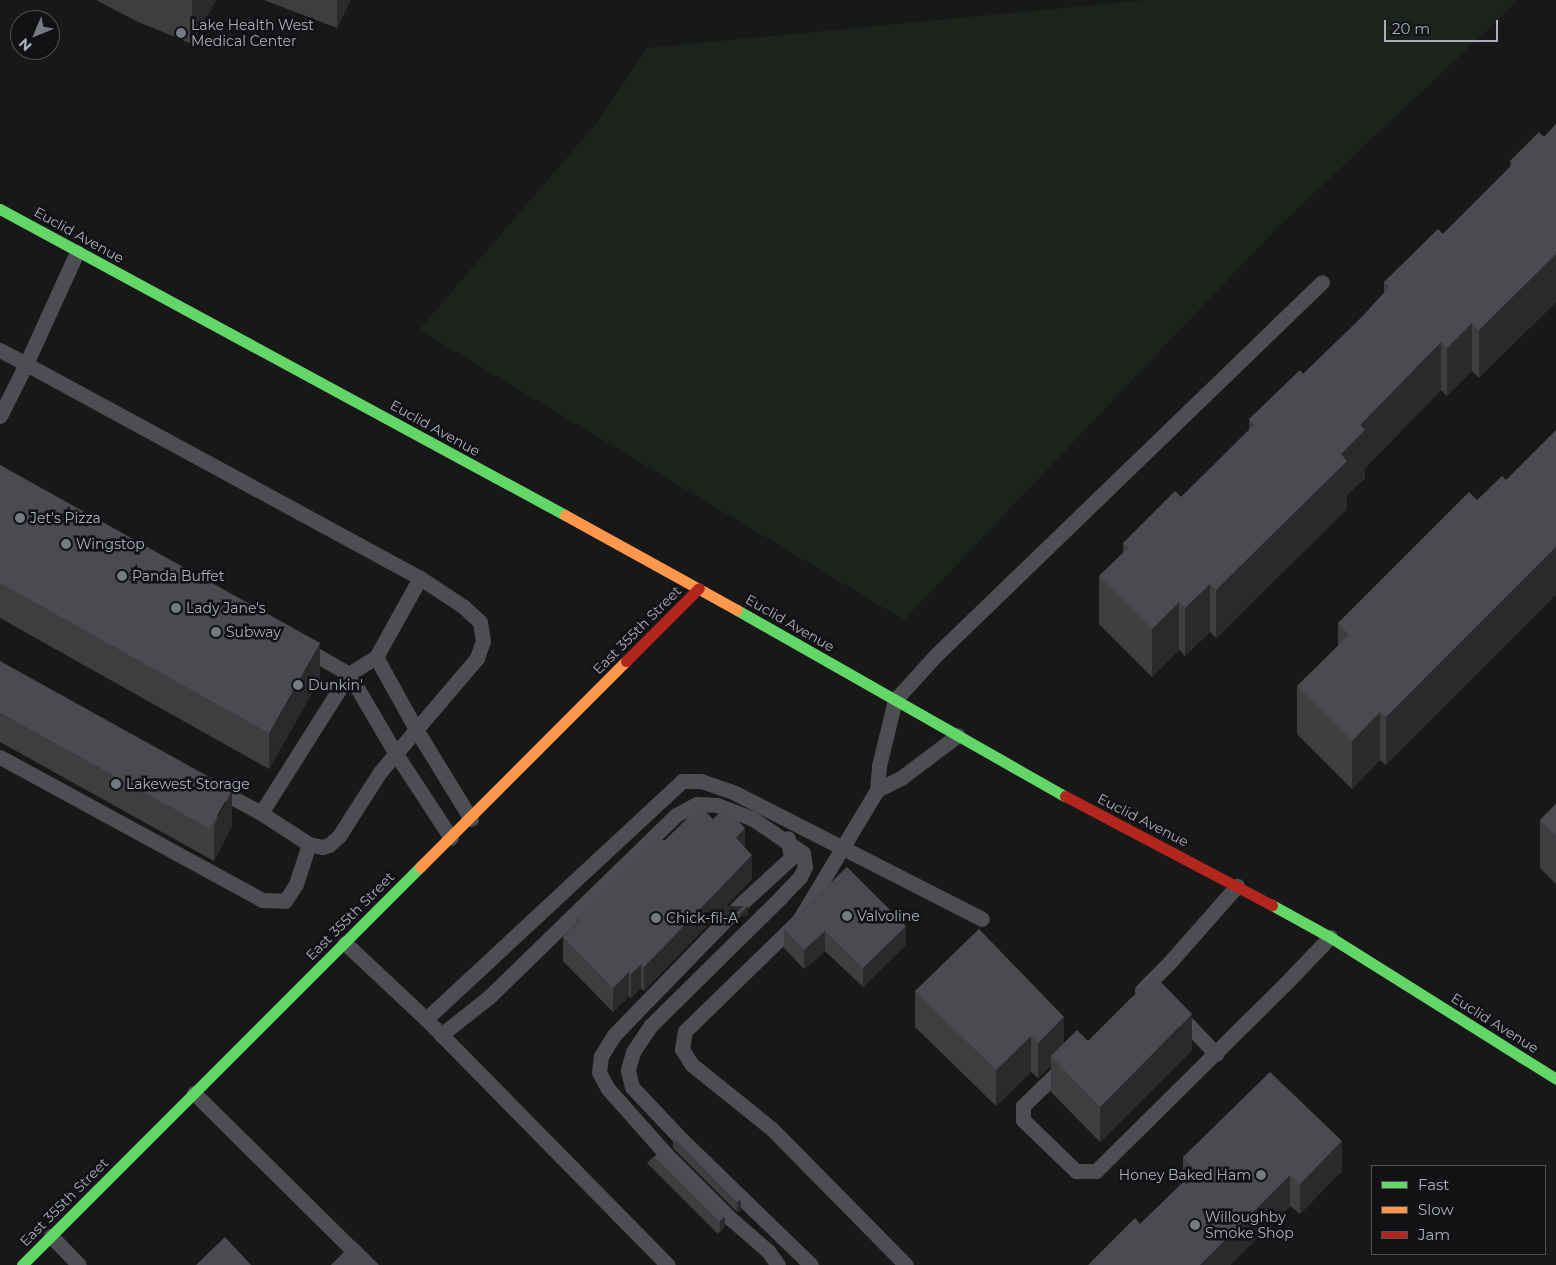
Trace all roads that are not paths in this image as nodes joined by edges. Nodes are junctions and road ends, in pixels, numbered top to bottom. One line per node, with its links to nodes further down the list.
1 (0, 209): 2 (main road, Euclid Avenue)
2 (77, 252): 5 (lane); 8 (main road, Euclid Avenue)
3 (1322, 282): 12 (lane)
4 (0, 350): 5 (lane)
5 (26, 364): 6 (lane); 7 (lane)
6 (0, 416)
7 (420, 578): 10 (lane); 13 (lane)
8 (699, 588): 12 (main road, Euclid Avenue); 21 (main road, East 355th Street)
9 (286, 638): 11 (lane)
10 (376, 657): 11 (lane); 13 (lane)
11 (349, 674): 15 (lane); 19 (lane)
12 (895, 700): 14 (main road, Euclid Avenue); 18 (lane)
13 (417, 731): 15 (lane); 21 (lane)
14 (958, 735): 18 (lane); 26 (main road, Euclid Avenue)
15 (396, 754): 22 (lane); 24 (lane)
16 (0, 757): 24 (lane)
17 (200, 779): 19 (lane)
18 (877, 790): 25 (lane)
19 (261, 813): 24 (lane)
20 (780, 817): 23 (lane); 25 (lane); 32 (lane)
21 (471, 819): 22 (main road, East 355th Street)
22 (451, 838): 29 (main road, East 355th Street)
23 (790, 843): 33 (lane); 43 (lane); 44 (lane)
24 (310, 844)
25 (843, 849): 27 (lane); 45 (lane)
26 (1238, 886): 28 (main road, Euclid Avenue); 30 (lane)
27 (982, 919)
28 (1330, 937): 35 (lane); 36 (main road, Euclid Avenue)
29 (345, 942): 32 (lane); 37 (main road, East 355th Street)
30 (1148, 984): 31 (lane); 35 (lane)
31 (1134, 997)
32 (426, 1019): 33 (lane)
33 (441, 1035): 42 (lane)
34 (1078, 1052): 35 (lane)
35 (1216, 1054)
36 (1556, 1079)
37 (194, 1093): 38 (main road, East 355th Street); 41 (lane)
38 (51, 1236): 39 (main road, East 355th Street); 40 (lane)
39 (22, 1265)
40 (79, 1265)
41 (368, 1265)
42 (668, 1265)
43 (778, 1265)
44 (811, 1265)
45 (906, 1265)

